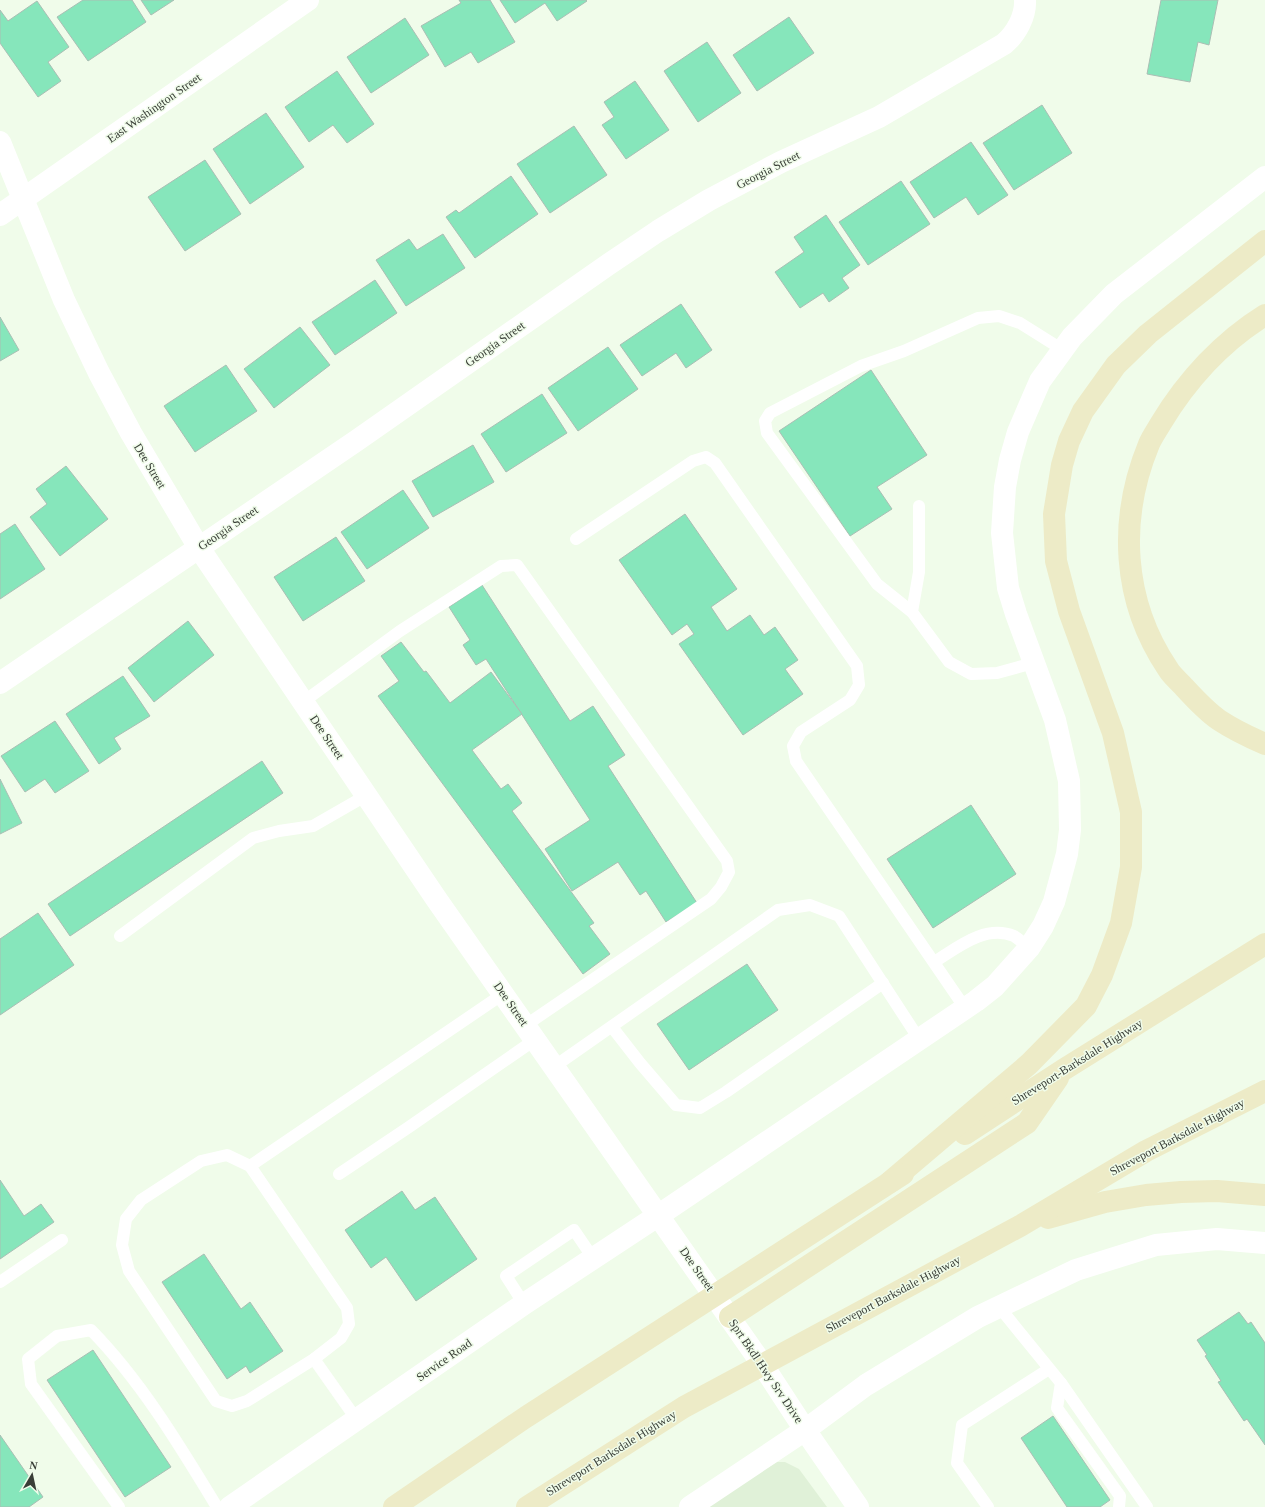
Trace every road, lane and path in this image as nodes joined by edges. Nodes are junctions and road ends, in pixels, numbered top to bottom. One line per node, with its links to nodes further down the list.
1 (308, 0): 5 (street, East Washington Street)
2 (1025, 0): 12 (street, Georgia Street)
3 (0, 142): 5 (street, Dee Street)
4 (1265, 177): 9 (street, Service Road)
5 (23, 199): 6 (street, East Washington Street); 12 (street, Dee Street)
6 (0, 215)
7 (1265, 241): 34 (main road)
8 (1265, 315): 17 (main road)
9 (1063, 350): 13 (lane); 14 (street, Service Road)
10 (918, 506): 13 (lane)
11 (576, 539): 22 (lane)
12 (199, 548): 15 (street, Georgia Street); 16 (street, Dee Street)
13 (912, 612): 14 (lane)
14 (1034, 663): 21 (street, Service Road)
15 (0, 683)
16 (303, 702): 18 (street, Dee Street); 27 (lane)
17 (1265, 744)
18 (367, 795): 19 (lane); 24 (street, Dee Street)
19 (120, 936)
20 (1265, 944): 30 (main road, Shreveport-Barksdale Highway)
21 (1029, 948): 22 (lane); 25 (street, Service Road)
22 (934, 962): 25 (lane)
23 (883, 983): 26 (lane); 26 (lane); 28 (lane)
24 (503, 994): 27 (street, Dee Street); 32 (lane)
25 (965, 1008): 28 (street, Service Road)
26 (612, 1027): 29 (lane)
27 (531, 1032): 29 (street, Dee Street); 33 (lane)
28 (919, 1039): 36 (street, Service Road)
29 (555, 1066): 36 (street, Dee Street)
30 (1063, 1070): 34 (main road, Shreveport-Barksdale Highway); 45 (main road)
31 (1265, 1091): 37 (main road, Shreveport Barksdale Highway)
32 (250, 1166): 46 (lane); 46 (lane)
33 (339, 1174)
34 (890, 1182): 42 (main road)
35 (1265, 1195): 37 (main road)
36 (659, 1215): 40 (street, Service Road); 42 (street, Dee Street)
37 (1020, 1226): 47 (main road, Shreveport Barksdale Highway)
38 (62, 1240): 41 (lane)
39 (1265, 1243): 44 (street)
40 (593, 1258): 43 (street, Service Road); 43 (lane)
41 (0, 1282)
42 (716, 1296): 45 (street, Sprt Bkdl Hwy Srv Drive); 55 (main road)
43 (524, 1304): 50 (street, Service Road)
44 (1000, 1308): 48 (lane); 51 (street)
45 (730, 1317): 47 (street, Sprt Bkdl Hwy Srv Drive)
46 (314, 1359): 50 (lane)
47 (762, 1364): 51 (street, Sprt Bkdl Hwy Srv Drive); 56 (main road, Shreveport Barksdale Highway)
48 (1050, 1369): 49 (lane); 59 (lane)
49 (1061, 1383): 60 (lane); 61 (lane)
50 (356, 1420): 54 (street, Service Road)
51 (805, 1430): 57 (street, Sprt Bkdl Hwy Srv Drive); 58 (street)
52 (119, 1507): 53 (lane)
53 (217, 1507)
54 (230, 1507)
55 (394, 1507)
56 (527, 1507)
57 (690, 1507)
58 (858, 1507)
59 (988, 1507)
60 (1119, 1507)
61 (1147, 1507)

